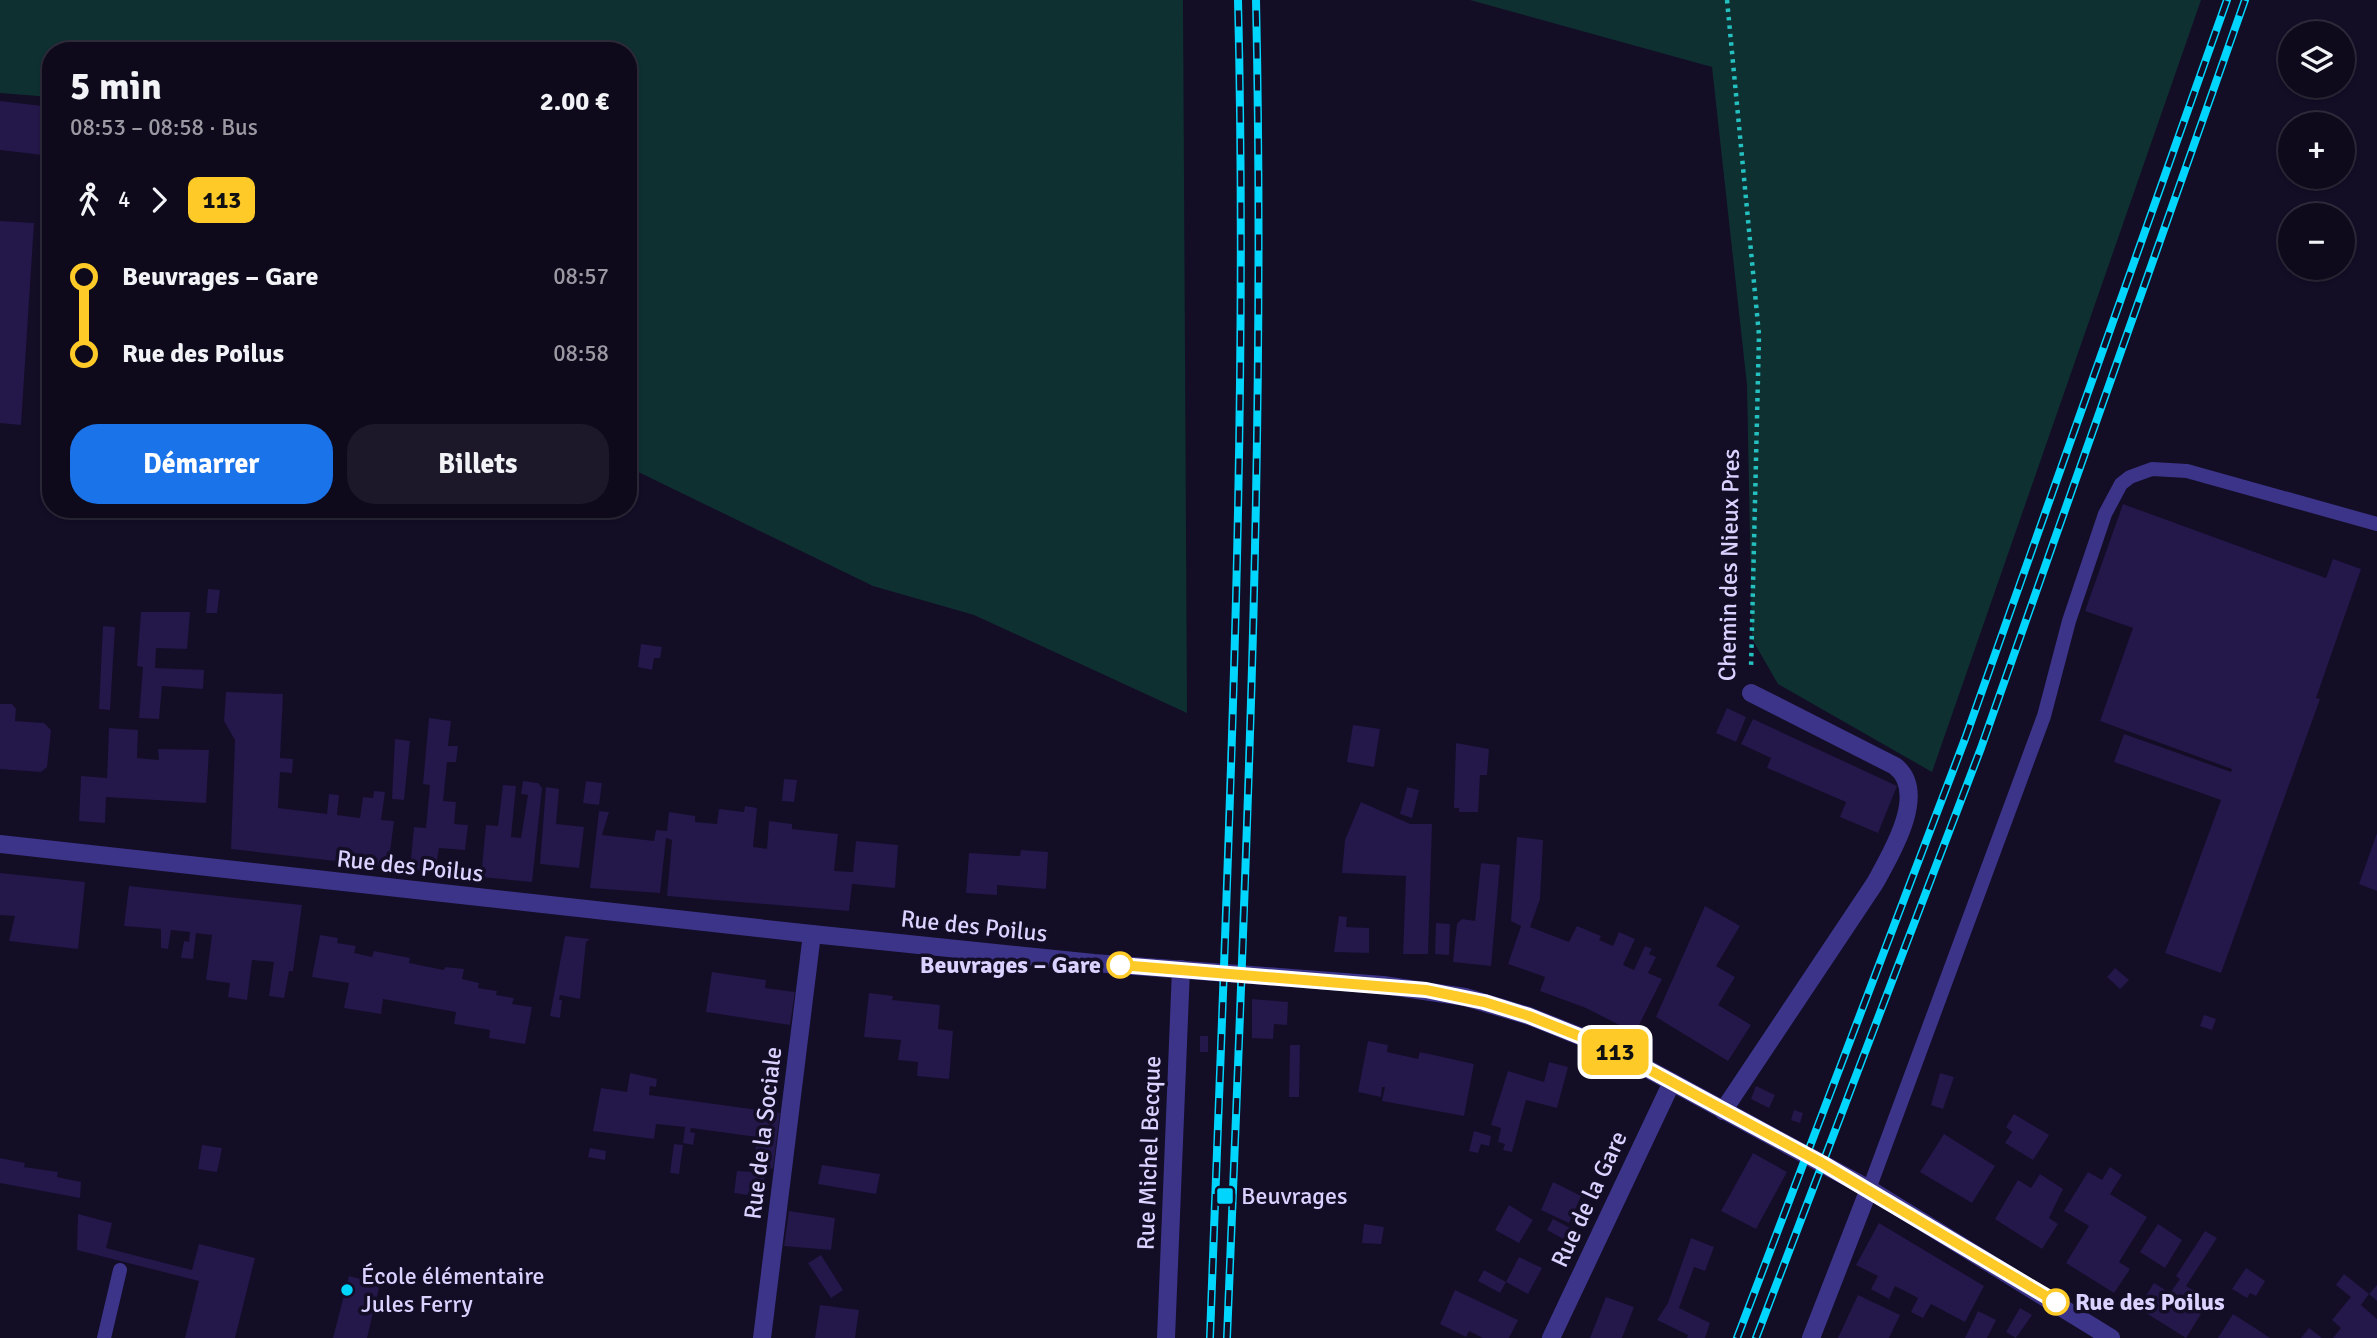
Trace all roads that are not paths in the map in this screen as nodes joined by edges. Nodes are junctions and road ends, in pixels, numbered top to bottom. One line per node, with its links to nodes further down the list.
1 (2377, 524): 8 (lane)
2 (1751, 693): 7 (street, Chemin des Nieux Pres)
3 (0, 844): 4 (street, Rue des Poilus)
4 (811, 934): 5 (street, Rue des Poilus); 11 (street, Rue de la Sociale)
5 (1181, 969): 6 (street, Rue des Poilus); 12 (street, Rue Michel Becque)
6 (1672, 1082): 7 (street, Rue des Poilus); 13 (street, Rue de la Gare)
7 (1723, 1111): 8 (street, Rue des Poilus)
8 (1869, 1189): 14 (street); 15 (street, Rue des Poilus)
9 (120, 1270): 10 (lane)
10 (104, 1338)
11 (762, 1338)
12 (1166, 1338)
13 (1551, 1338)
14 (1811, 1338)
15 (2111, 1338)

